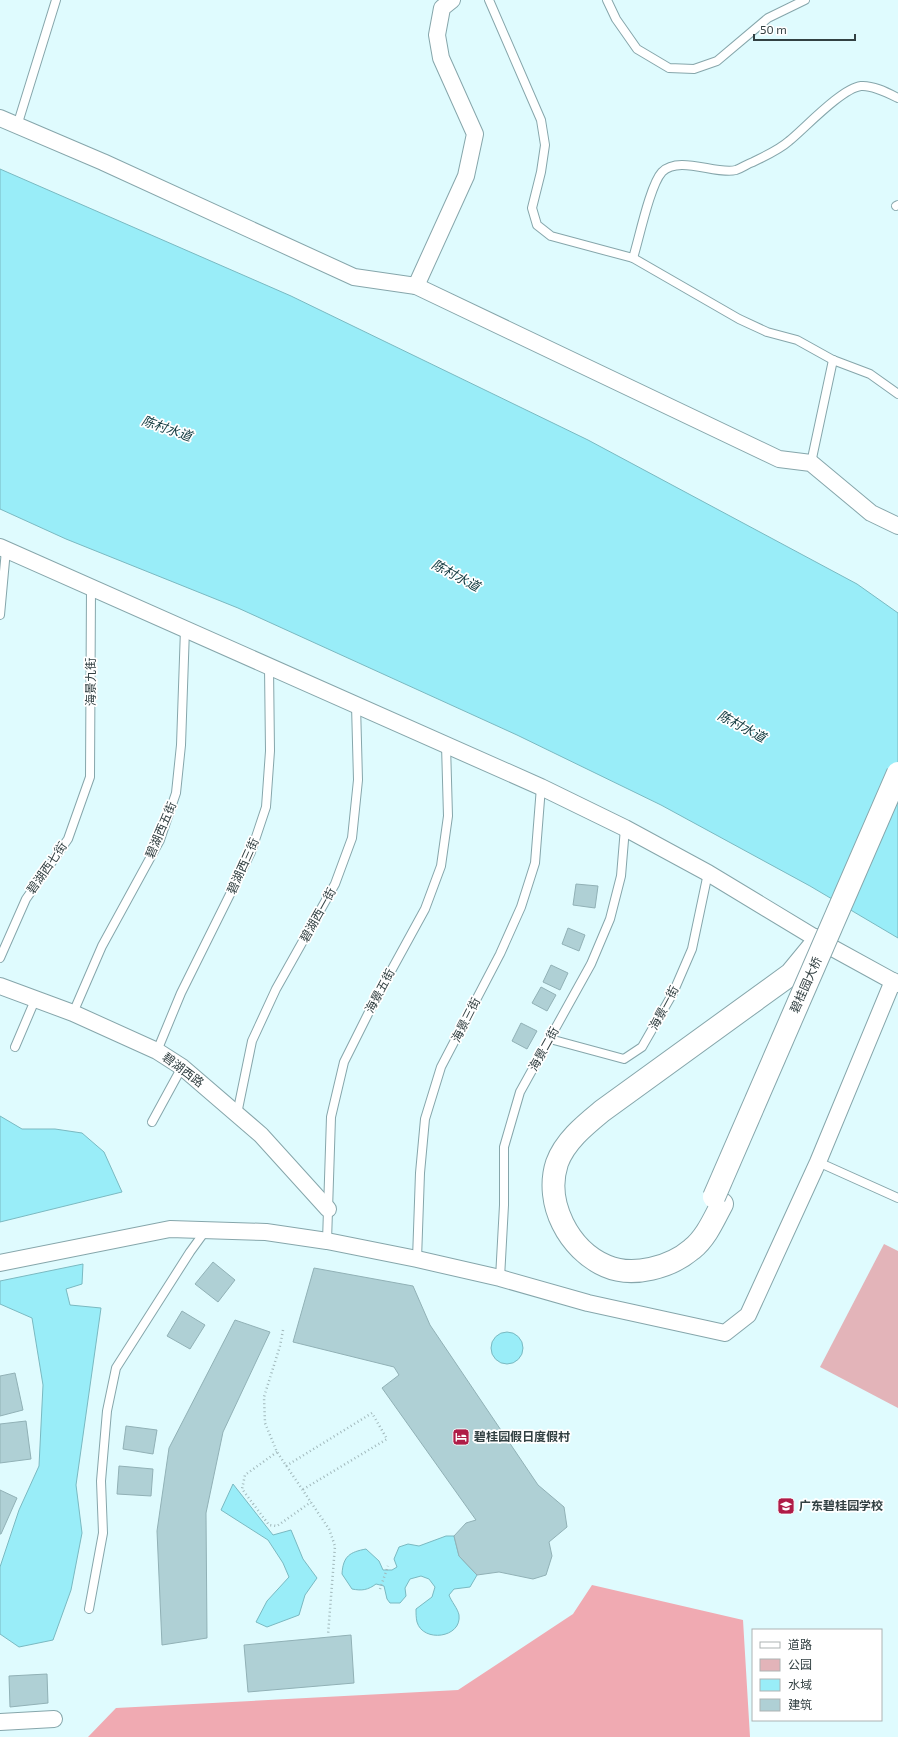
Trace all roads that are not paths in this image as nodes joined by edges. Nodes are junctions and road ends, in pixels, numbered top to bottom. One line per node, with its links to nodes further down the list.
1 (56, 0): 8 (lane)
2 (452, 0): 10 (street)
3 (489, 0): 9 (lane)
4 (607, 0): 5 (lane)
5 (805, 0)
6 (898, 98): 9 (lane)
7 (0, 118): 8 (street)
8 (18, 126): 10 (street)
9 (633, 258): 11 (lane)
10 (416, 286): 13 (street)
11 (833, 360): 12 (lane); 13 (lane)
12 (898, 394)
13 (811, 463): 14 (street)
14 (898, 526)
15 (3, 548): 16 (street); 17 (lane)
16 (91, 588): 18 (street); 23 (lane, 海景九街)
17 (0, 616)
18 (185, 629): 19 (street); 33 (lane, 碧湖西五街)
19 (269, 667): 20 (street); 36 (lane, 碧湖西三街)
20 (356, 706): 21 (street); 38 (lane, 碧湖西一街)
21 (446, 745): 24 (street); 43 (lane, 海景五街)
22 (898, 773): 42 (main road, 碧桂园大桥, bridge)
23 (90, 777): 29 (lane, 碧湖西七街)
24 (541, 787): 26 (street); 46 (lane, 海景三街)
25 (898, 793): 42 (main road, 碧桂园大桥)
26 (625, 828): 27 (street); 34 (lane, 海景二街)
27 (708, 873): 28 (street); 34 (lane, 海景一街)
28 (823, 943): 30 (street); 42 (main road)
29 (0, 958)
30 (895, 983): 40 (street)
31 (0, 986): 32 (street, 碧湖西路)
32 (35, 1000): 33 (street, 碧湖西路); 35 (lane)
33 (73, 1013): 36 (street, 碧湖西路)
34 (550, 1038): 48 (lane, 海景二街)
35 (15, 1048)
36 (156, 1051): 37 (street, 碧湖西路)
37 (182, 1067): 38 (street, 碧湖西路); 39 (lane)
38 (237, 1114): 43 (street, 碧湖西路)
39 (152, 1122)
40 (818, 1162): 41 (lane); 48 (street)
41 (898, 1198)
42 (718, 1200)
43 (328, 1209): 45 (lane, 海景五街)
44 (206, 1230): 45 (street); 47 (street); 49 (lane)
45 (327, 1241): 46 (street)
46 (417, 1259): 48 (street)
47 (0, 1263)
48 (500, 1278)
49 (89, 1609)
50 (54, 1719): 51 (street)
51 (0, 1722)

